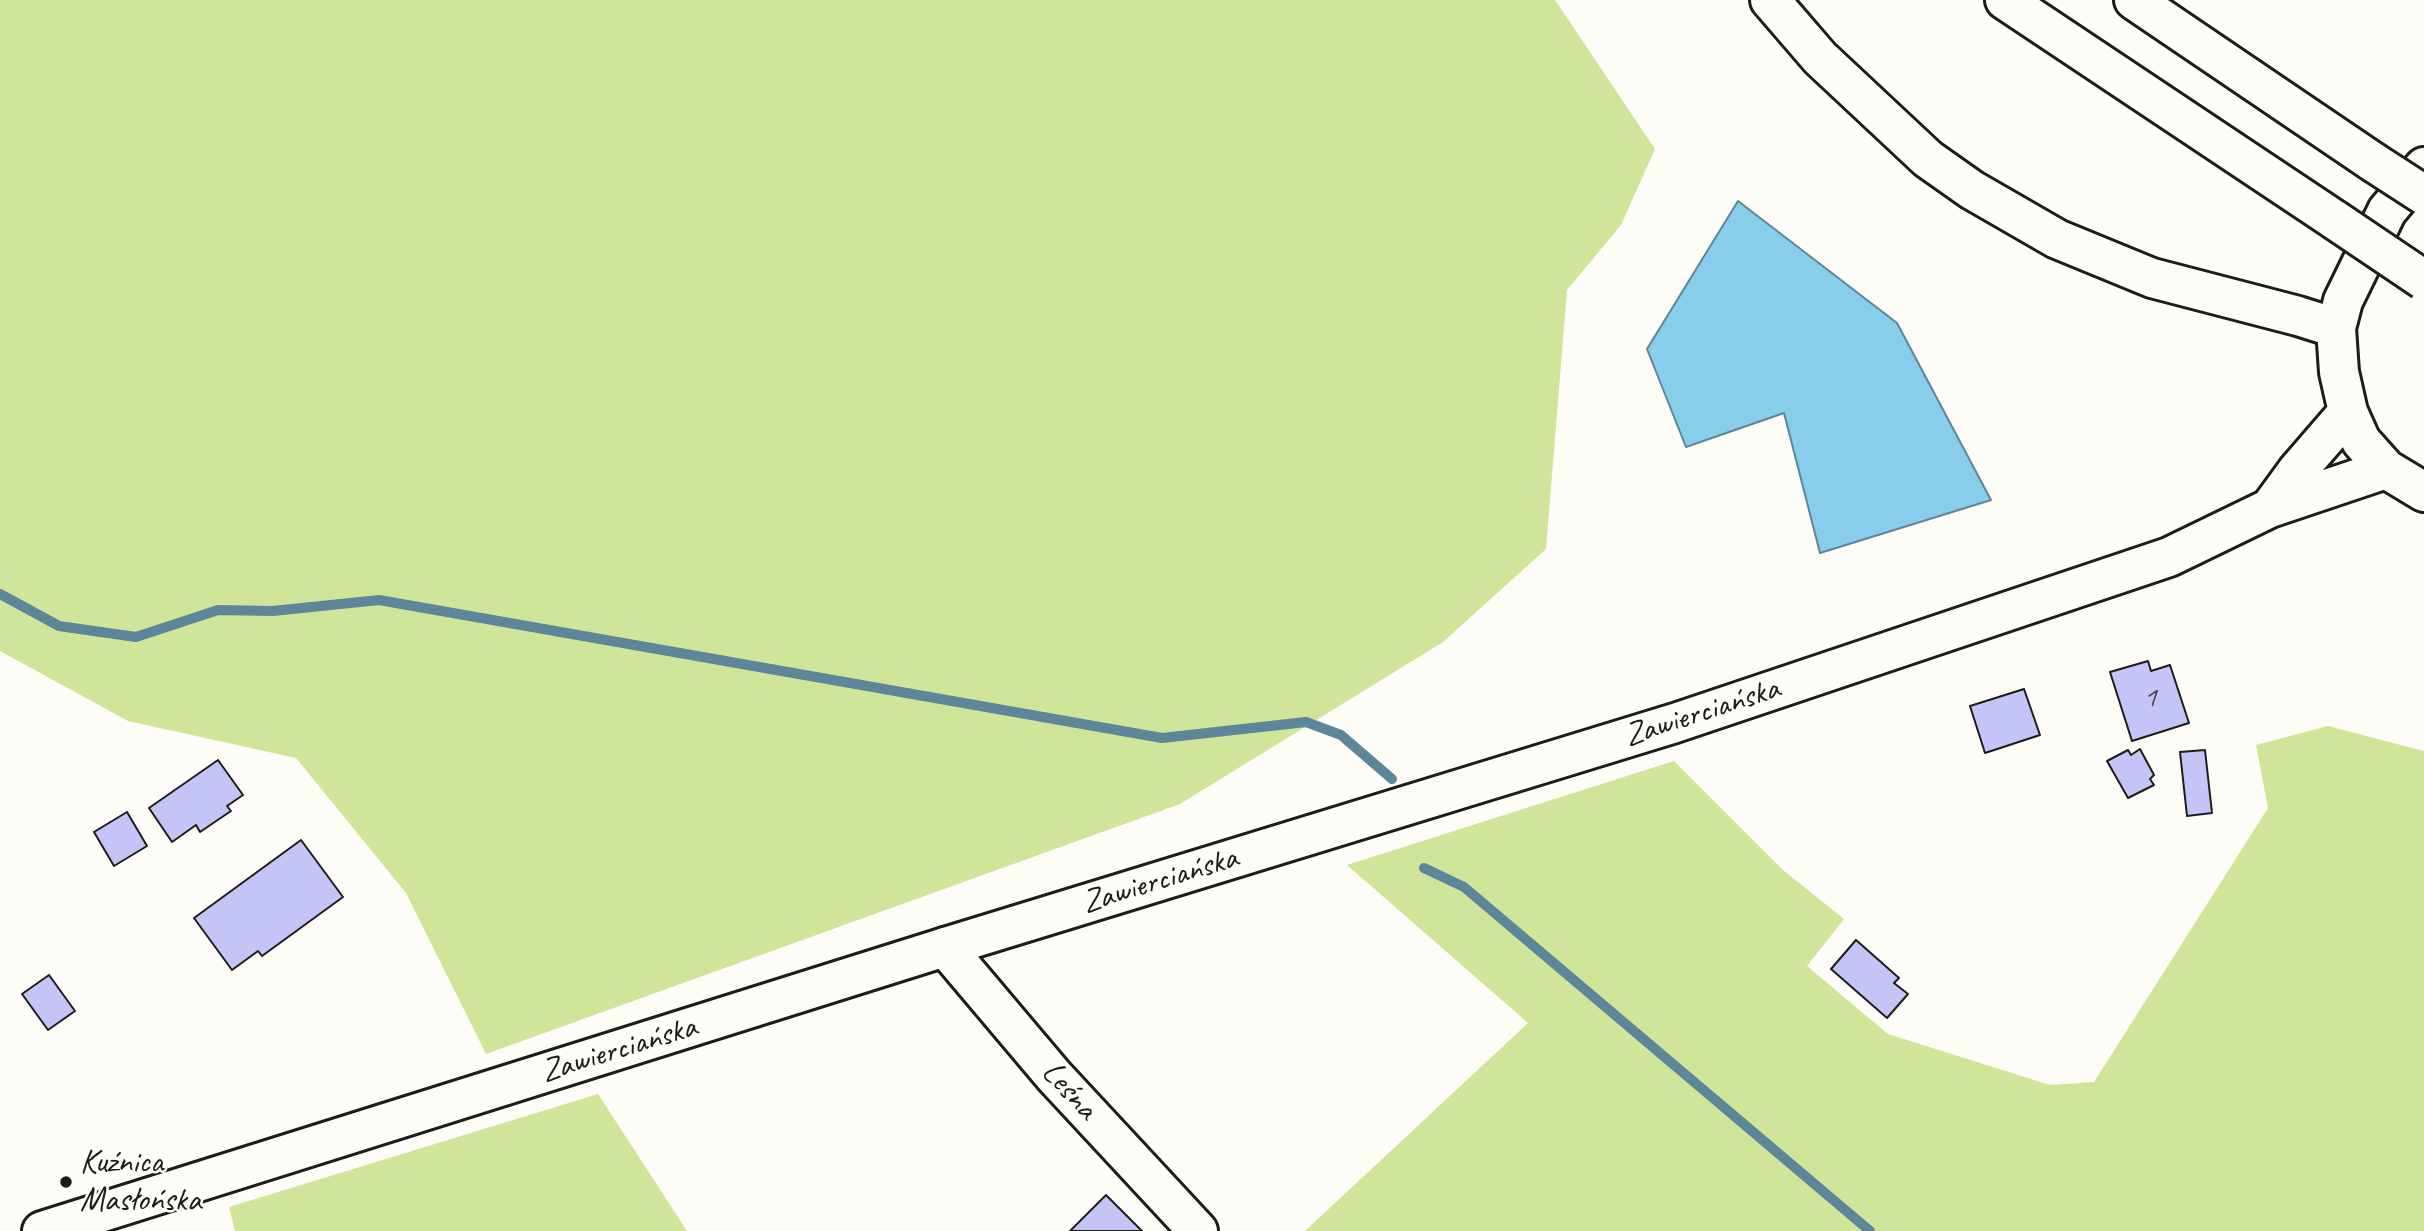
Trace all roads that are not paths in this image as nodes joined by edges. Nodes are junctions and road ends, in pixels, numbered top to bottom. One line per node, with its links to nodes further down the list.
1 (1770, 0): 7 (main road)
2 (2005, 0): 6 (main road, bridge)
3 (2134, 0): 5 (main road, bridge)
4 (2424, 167): 7 (main road)
5 (2424, 195)
6 (2424, 280)
7 (2336, 328): 8 (main road)
8 (2348, 412): 9 (main road); 11 (main road, Zawierciańska)
9 (2386, 469): 10 (main road); 11 (main road, Zawierciańska)
10 (2424, 492)
11 (2270, 508): 12 (main road, Zawierciańska)
12 (945, 947): 13 (main road, Zawierciańska); 14 (main road, Leśna)
13 (42, 1231)
14 (1198, 1231)

